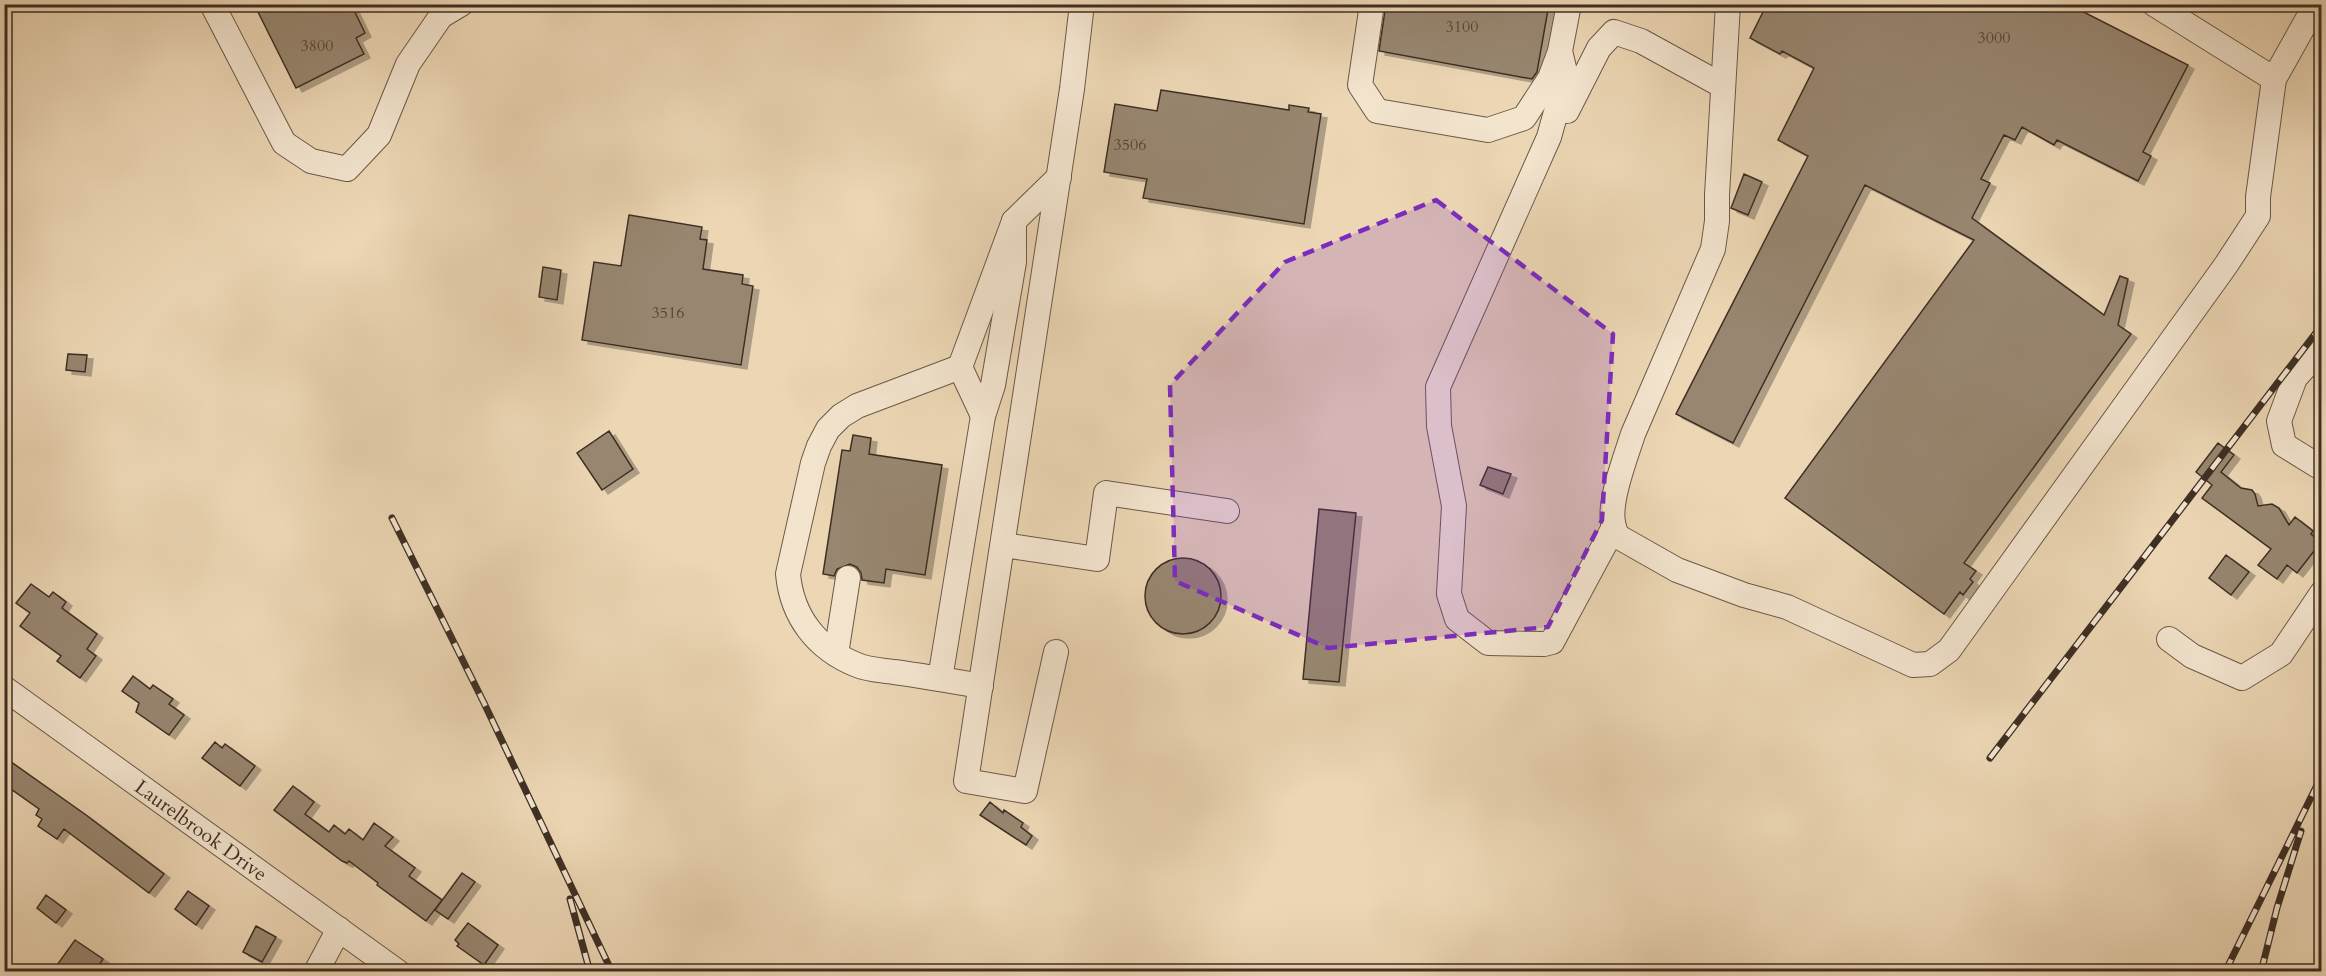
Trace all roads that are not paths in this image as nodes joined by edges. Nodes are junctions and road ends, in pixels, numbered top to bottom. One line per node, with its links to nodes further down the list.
1 (212, 4): 2 (street)
2 (461, 4)
3 (1082, 4): 13 (street)
4 (1372, 4): 9 (street)
5 (1569, 4): 9 (street)
6 (1728, 4): 11 (street)
7 (2154, 4): 10 (street)
8 (2316, 4): 10 (street)
9 (1560, 51): 12 (street)
10 (2274, 79): 20 (street)
11 (1723, 86): 12 (street); 20 (street)
12 (1553, 122): 20 (street)
13 (1059, 177): 14 (street); 21 (street)
14 (1014, 221): 16 (street); 17 (street)
15 (2322, 348): 18 (street)
16 (960, 367): 17 (street); 26 (street)
17 (983, 416): 27 (street)
18 (2322, 465)
19 (1227, 511): 21 (street)
20 (1614, 527)
21 (1003, 544): 28 (street)
22 (848, 578): 26 (street)
23 (2322, 593): 24 (street)
24 (2169, 639)
25 (1056, 652): 28 (street)
26 (836, 654): 27 (street)
27 (940, 679): 28 (street)
28 (981, 686)
29 (4, 688): 30 (street, Laurelbrook Drive)
30 (339, 929): 31 (street); 32 (street, Laurelbrook Drive)
31 (316, 972)
32 (398, 972)

